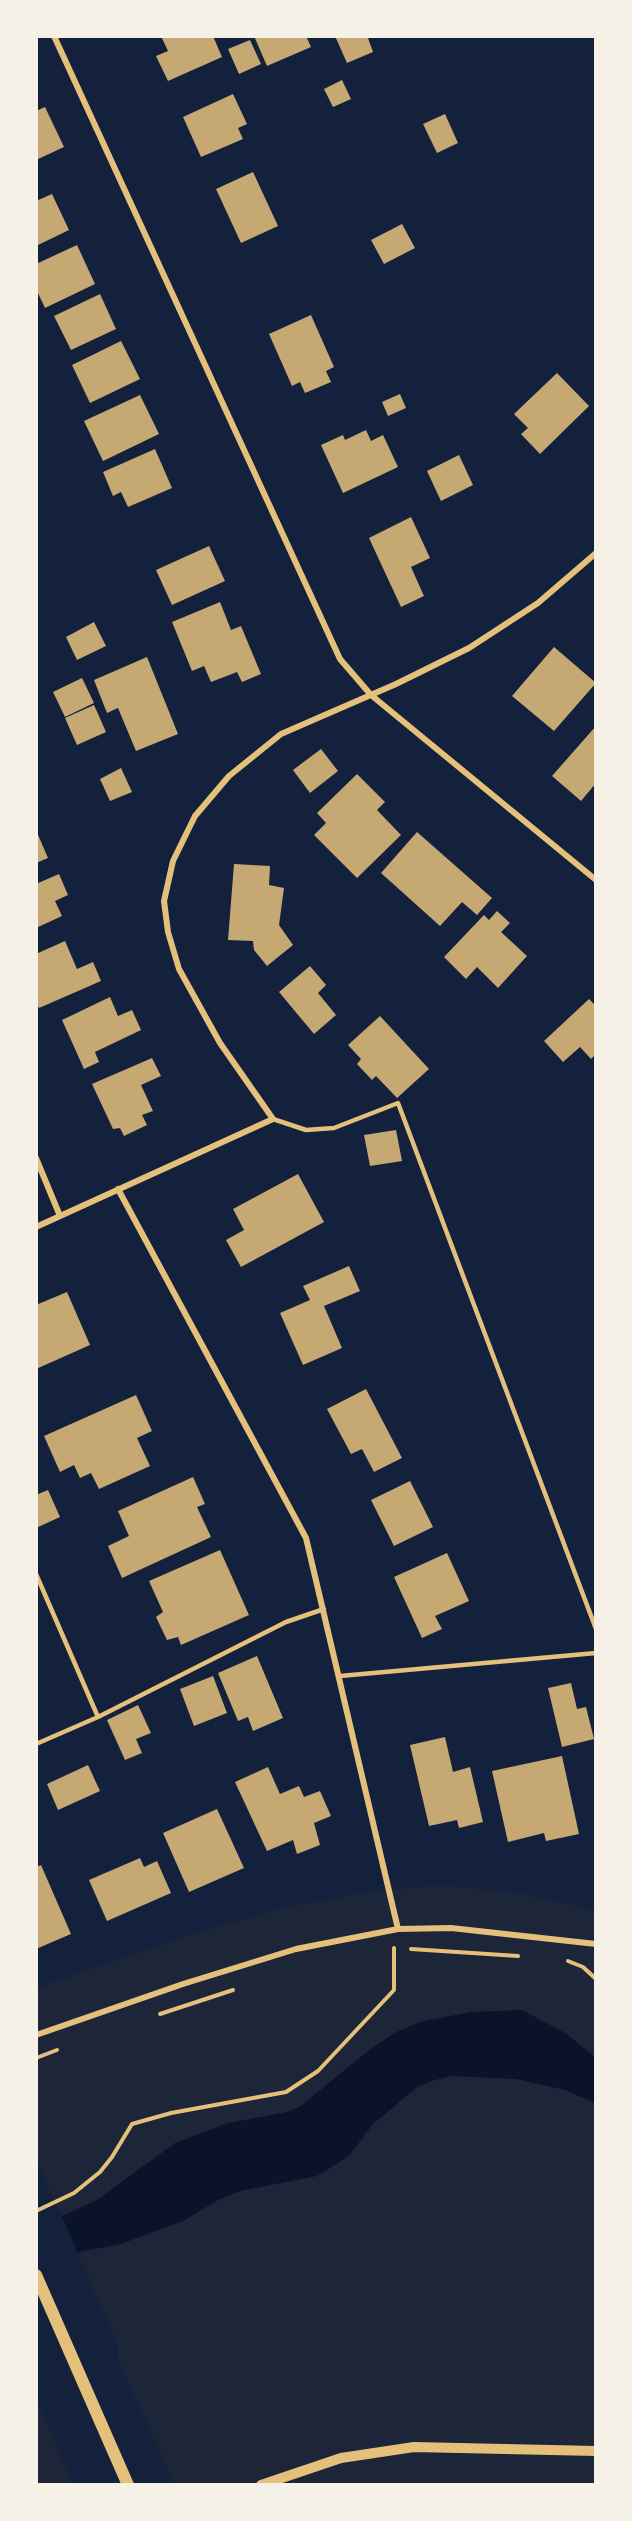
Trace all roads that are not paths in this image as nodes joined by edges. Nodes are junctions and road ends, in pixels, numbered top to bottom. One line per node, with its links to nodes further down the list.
1 (54, 36): 3 (street)
2 (596, 554): 3 (street)
3 (371, 695): 4 (street); 5 (street)
4 (596, 880)
5 (273, 1119): 7 (street); 12 (lane)
6 (36, 1158): 8 (street)
7 (118, 1189): 8 (street); 11 (street)
8 (60, 1216): 9 (street)
9 (36, 1227)
10 (36, 1574): 15 (lane)
11 (324, 1609): 14 (street); 15 (lane)
12 (596, 1629)
13 (596, 1653): 14 (lane)
14 (340, 1676): 17 (street)
15 (98, 1717): 16 (lane)
16 (36, 1744)
17 (398, 1929): 18 (street); 19 (street)
18 (596, 1944)
19 (36, 2035)
20 (36, 2275): 22 (main road)
21 (596, 2451): 23 (street)
22 (128, 2485)
23 (261, 2485)

